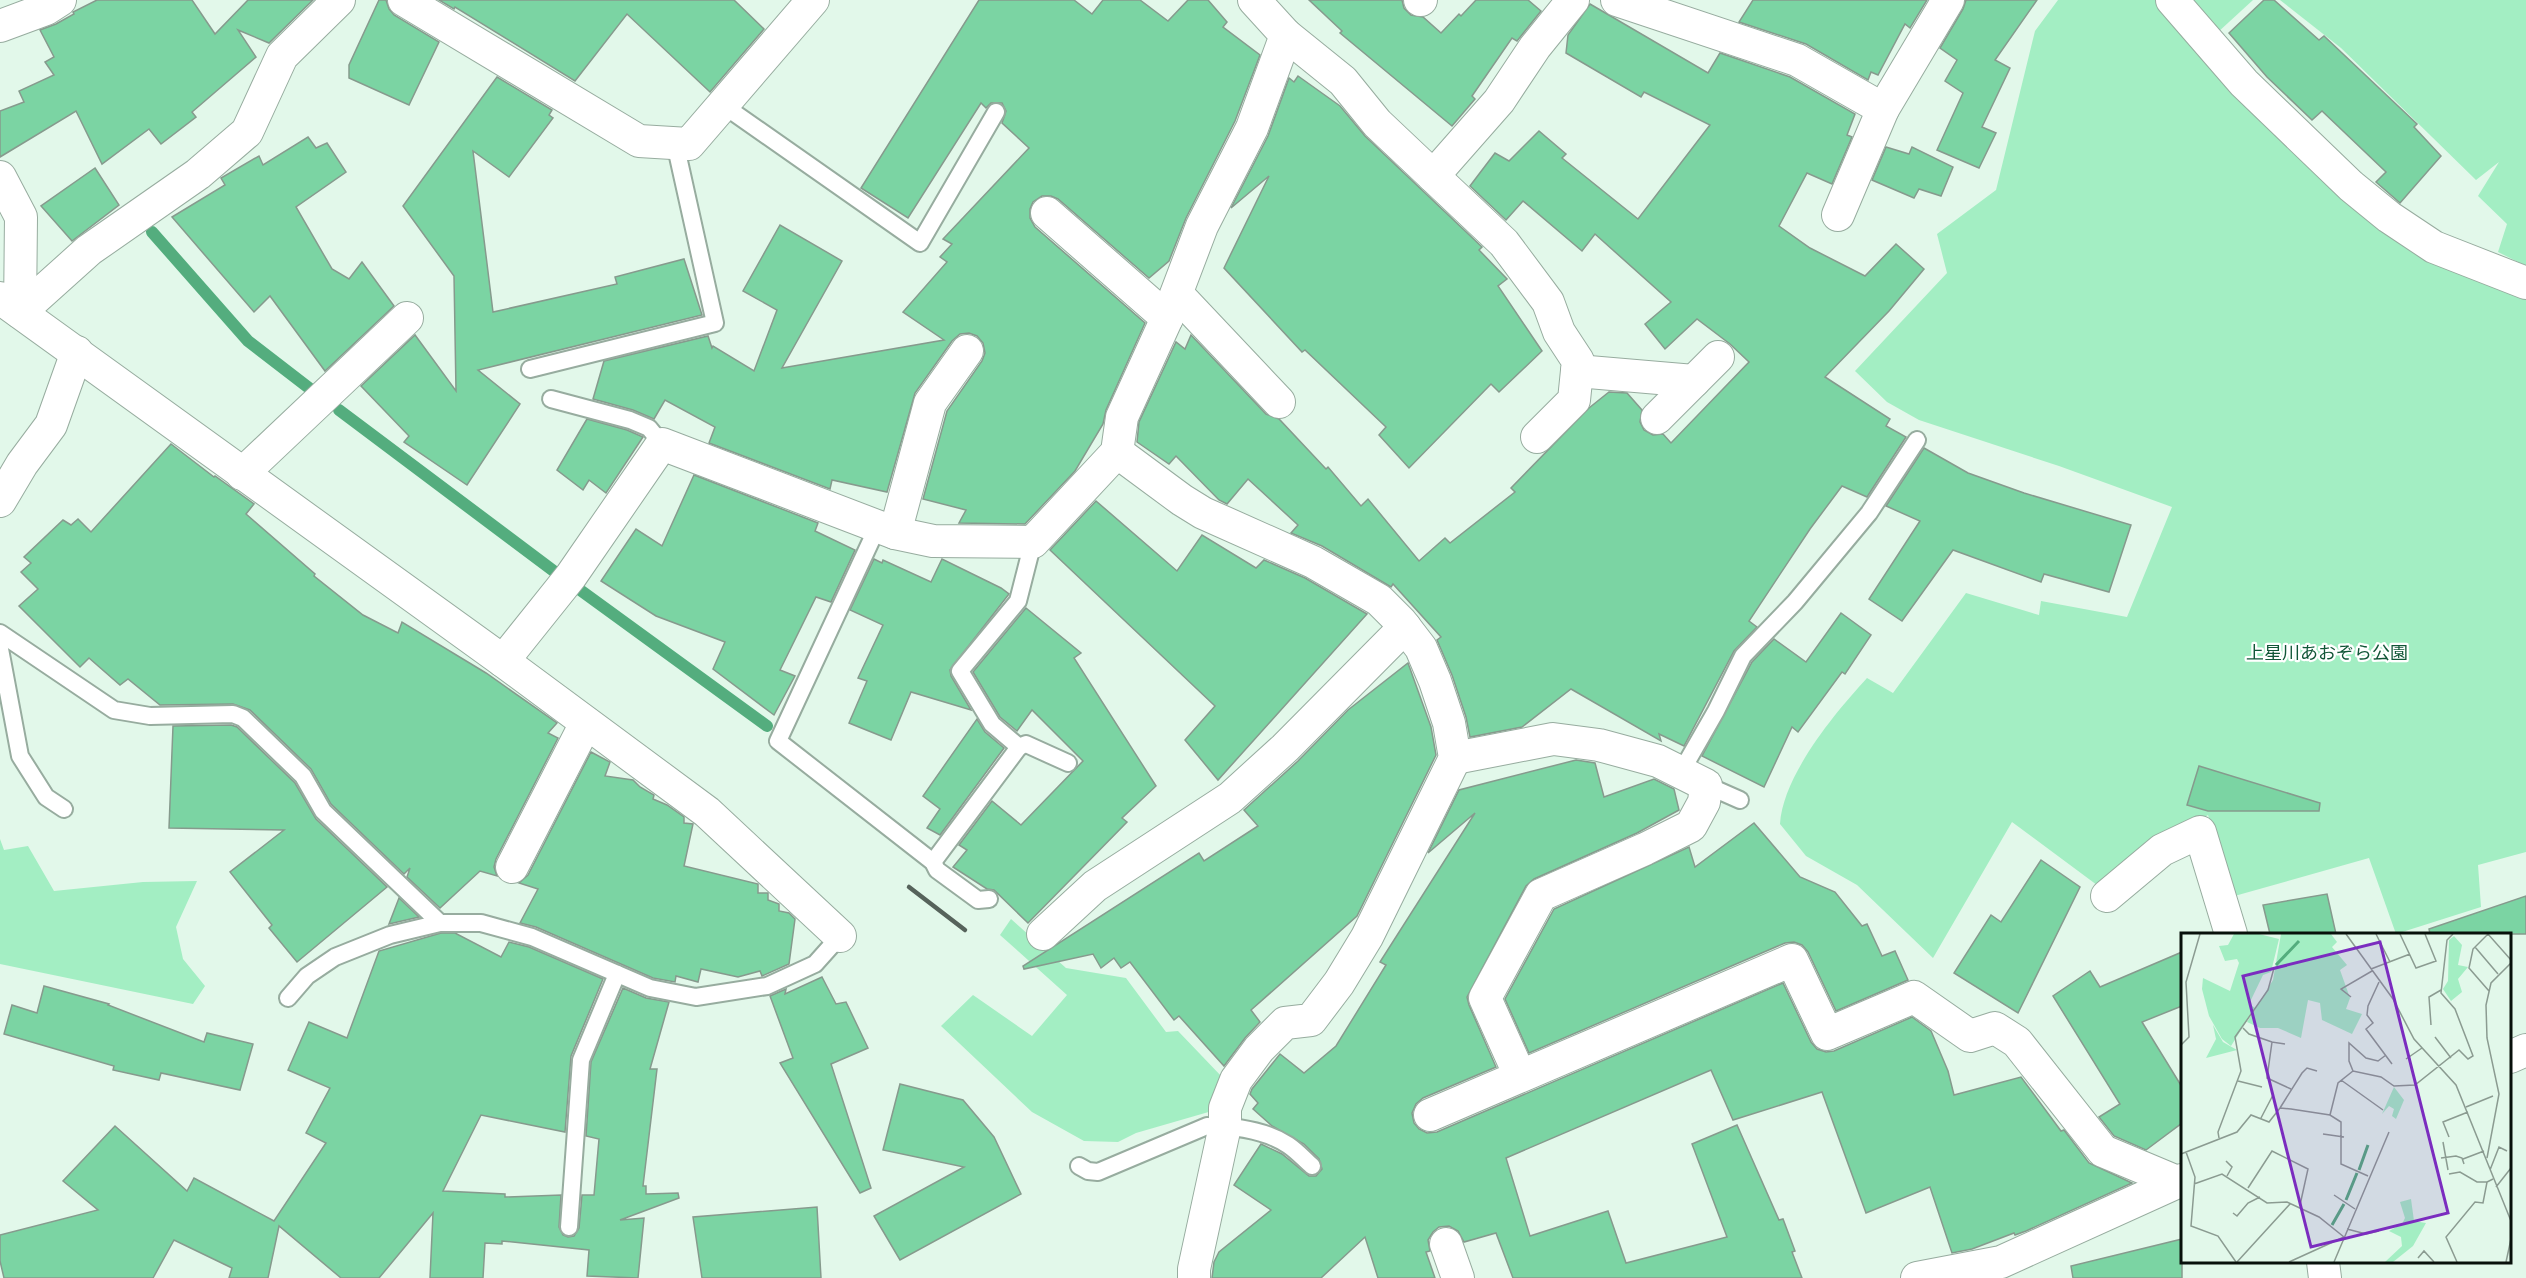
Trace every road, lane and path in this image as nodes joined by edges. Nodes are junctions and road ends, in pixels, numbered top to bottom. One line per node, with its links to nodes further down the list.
1 (60, 0): 10 (street)
2 (339, 0): 21 (street)
3 (404, 0): 15 (street)
4 (813, 0): 12 (street)
5 (1254, 0): 11 (street)
6 (1573, 0): 16 (street)
7 (1617, 0): 13 (street)
8 (1948, 0): 13 (street)
9 (2172, 0): 20 (street)
10 (0, 26)
11 (1286, 35): 16 (street); 22 (street)
12 (723, 105): 14 (lane); 15 (street)
13 (1883, 110): 19 (street)
14 (996, 112)
15 (675, 143): 27 (lane)
16 (1432, 176): 28 (street)
17 (0, 177): 21 (street)
18 (1047, 213): 22 (street)
19 (1838, 215)
20 (2526, 283)
21 (10, 305): 25 (street)
22 (1172, 306): 31 (street); 36 (street)
23 (407, 318): 37 (street)
24 (967, 351): 39 (street)
25 (77, 352): 37 (street); 38 (street)
26 (1718, 357): 29 (street)
27 (530, 369)
28 (1577, 371): 29 (street); 33 (street)
29 (1694, 381): 32 (street)
30 (551, 399): 35 (lane)
31 (1279, 402)
32 (1657, 418)
33 (1537, 437)
34 (1917, 440): 49 (lane)
35 (662, 444): 39 (street); 44 (street)
36 (1117, 452): 40 (street); 41 (street)
37 (242, 474): 44 (street)
38 (0, 501)
39 (886, 531): 40 (street); 52 (lane)
40 (1033, 542): 46 (lane)
41 (1405, 627): 47 (street); 57 (street)
42 (0, 633): 56 (lane)
43 (0, 649): 51 (lane)
44 (502, 661): 45 (street)
45 (586, 723): 53 (street); 59 (street)
46 (1019, 747): 48 (lane); 52 (lane)
47 (1455, 758): 49 (street); 66 (street)
48 (1068, 764)
49 (1693, 778): 50 (lane); 64 (street)
50 (1740, 800)
51 (64, 809)
52 (933, 862): 55 (lane)
53 (512, 867)
54 (2107, 896): 58 (street)
55 (989, 900)
56 (440, 923): 60 (lane); 61 (lane)
57 (1043, 933)
58 (2231, 933)
59 (840, 936): 60 (lane)
60 (617, 974): 70 (lane)
61 (288, 998)
62 (2526, 1050): 63 (street)
63 (2511, 1057)
64 (1521, 1076): 65 (street); 69 (street)
65 (1430, 1115)
66 (1225, 1126): 67 (lane); 68 (lane); 73 (street)
67 (1078, 1166)
68 (1312, 1166)
69 (2180, 1181): 75 (street)
70 (569, 1227)
71 (1446, 1244): 74 (street)
72 (2323, 1263): 76 (street)
73 (1194, 1278)
74 (1458, 1278)
75 (1917, 1278)
76 (2325, 1278)

